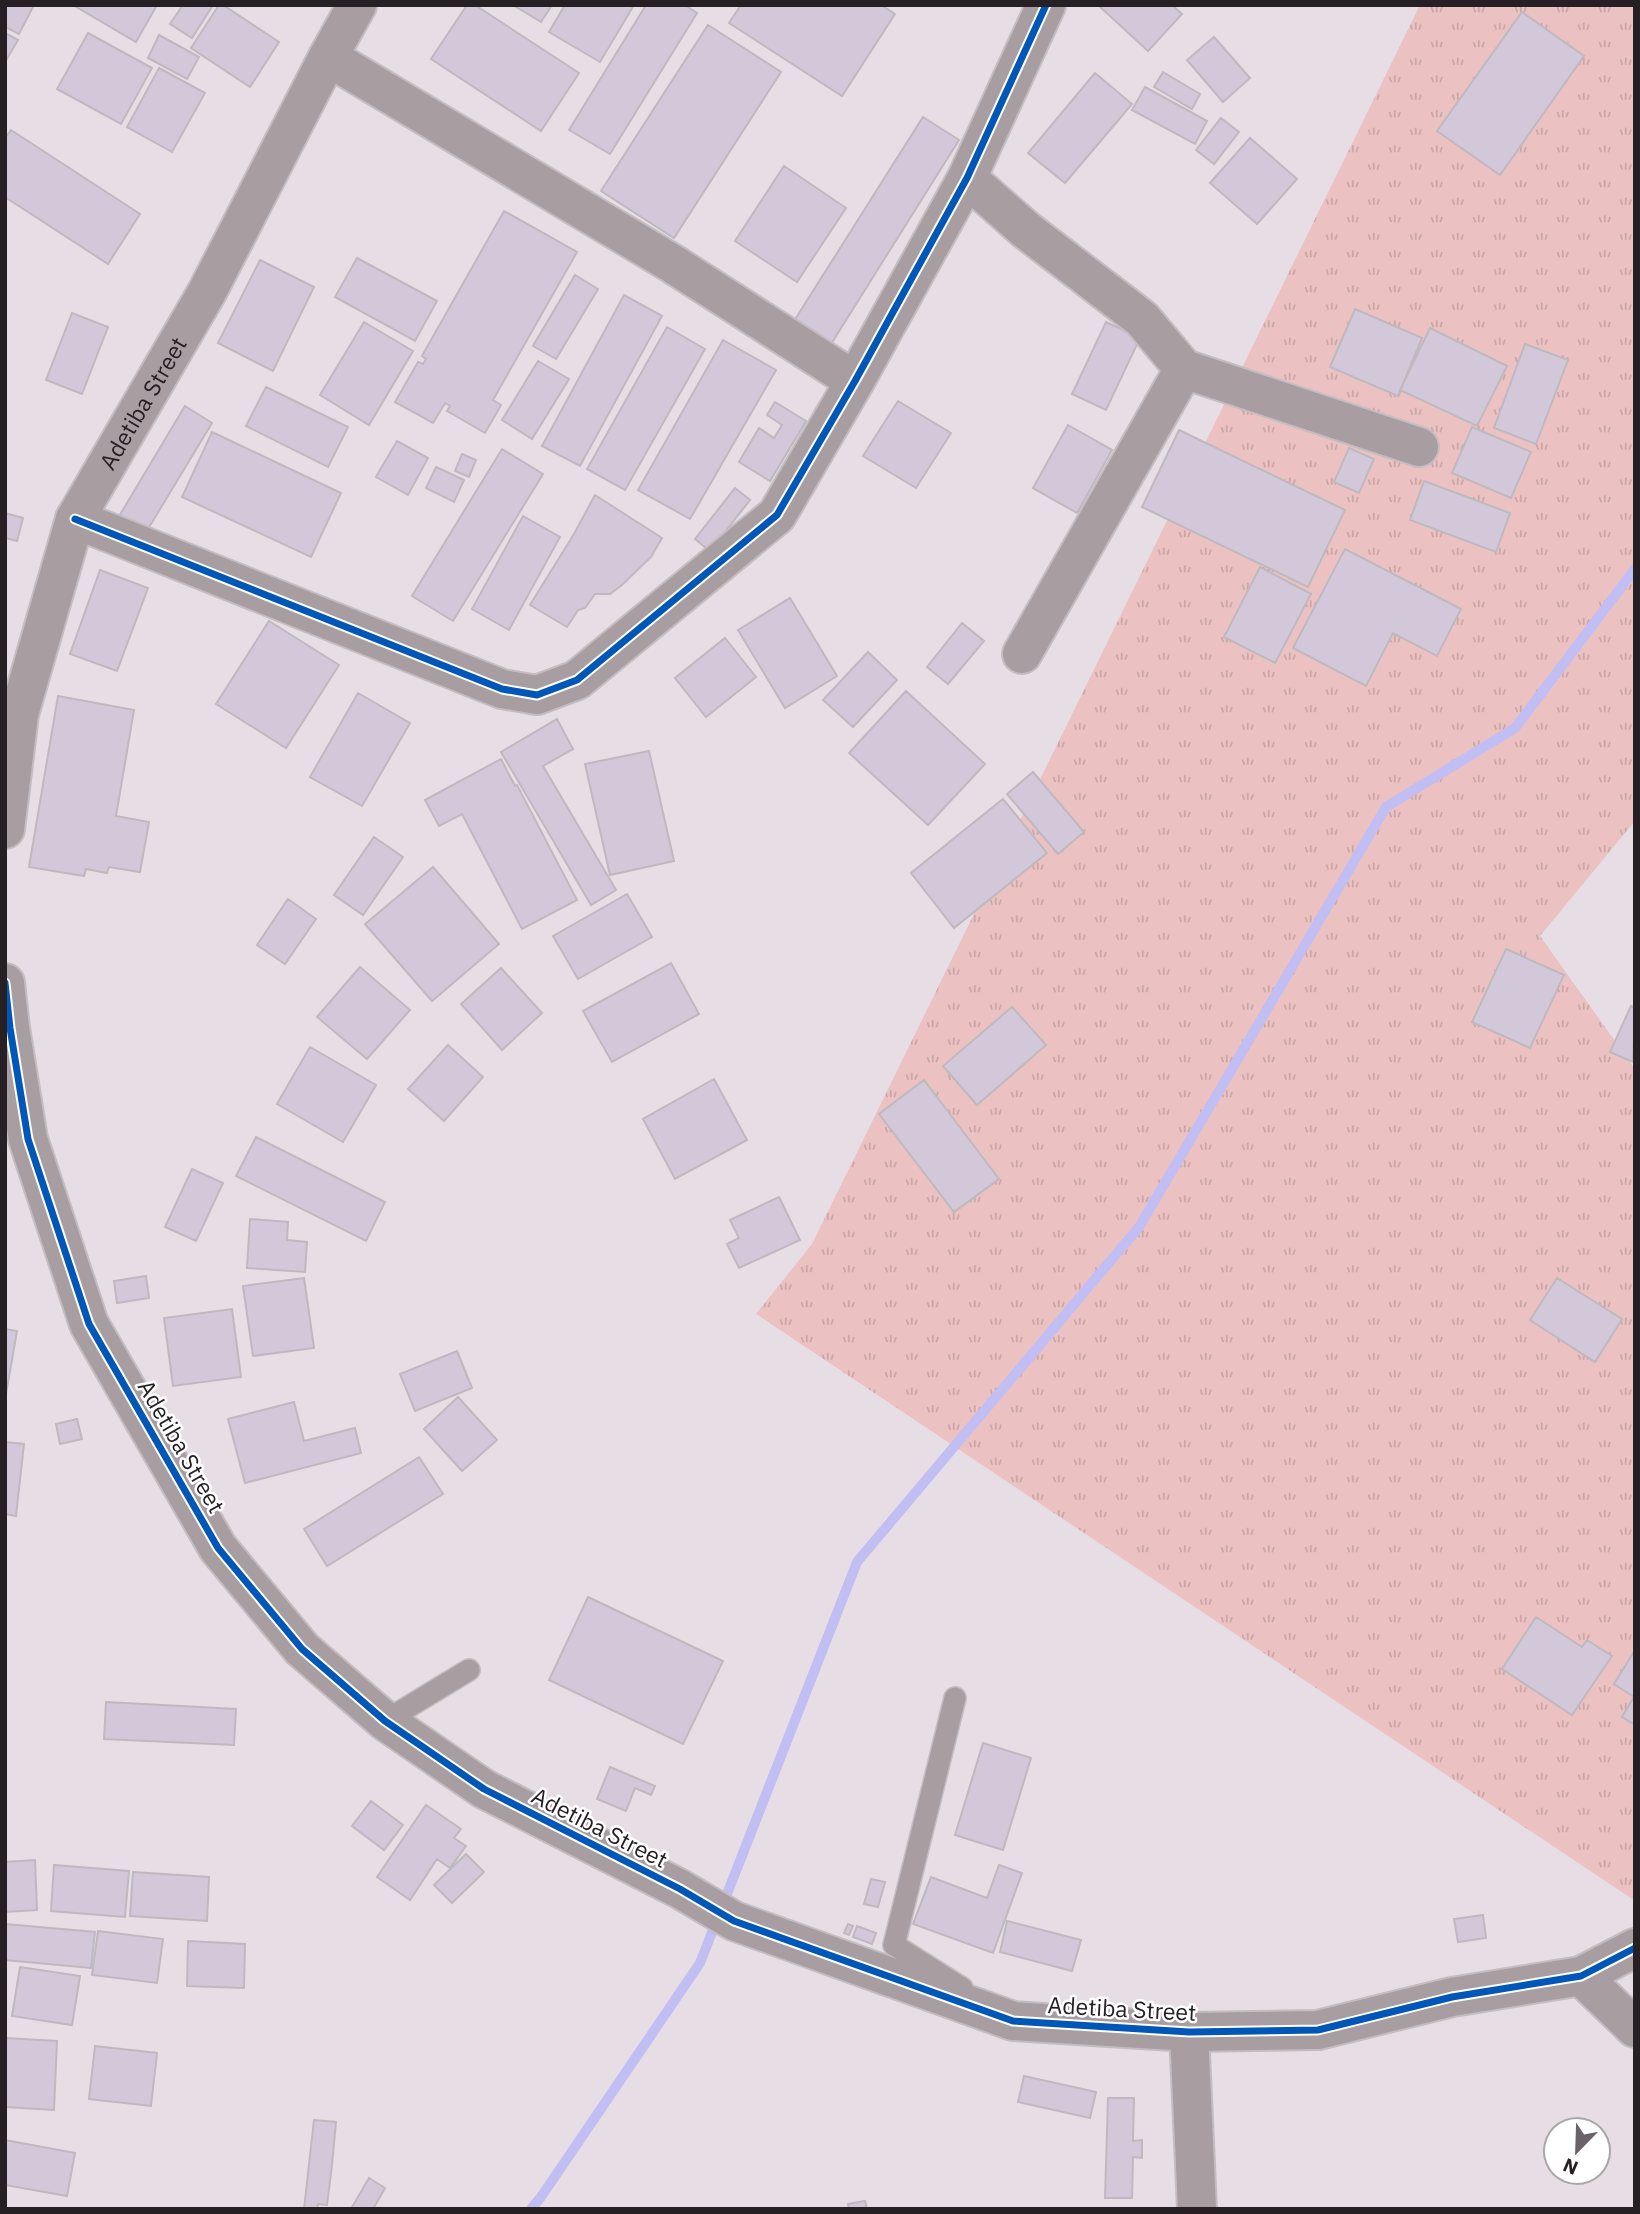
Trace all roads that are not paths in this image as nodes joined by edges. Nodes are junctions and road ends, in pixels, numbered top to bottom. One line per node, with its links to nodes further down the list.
1 (357, 5): 3 (street, Adetiba Street)
2 (1046, 5): 4 (street)
3 (327, 57): 6 (street); 8 (street, Adetiba Street)
4 (967, 178): 5 (street); 6 (street)
5 (1184, 369): 7 (street); 9 (street)
6 (855, 381): 8 (street)
7 (1419, 447)
8 (75, 519): 10 (street, Adetiba Street)
9 (1022, 654)
10 (5, 829)
11 (5, 983): 14 (street, Adetiba Street)
12 (469, 1670): 14 (lane)
13 (955, 1698): 17 (lane)
14 (385, 1721): 17 (street, Adetiba Street)
15 (1635, 1948): 16 (street, Adetiba Street)
16 (1581, 1976): 18 (street); 19 (street, Adetiba Street)
17 (1013, 2021): 19 (street, Adetiba Street)
18 (1635, 2028)
19 (1189, 2032): 20 (street)
20 (1197, 2209)

